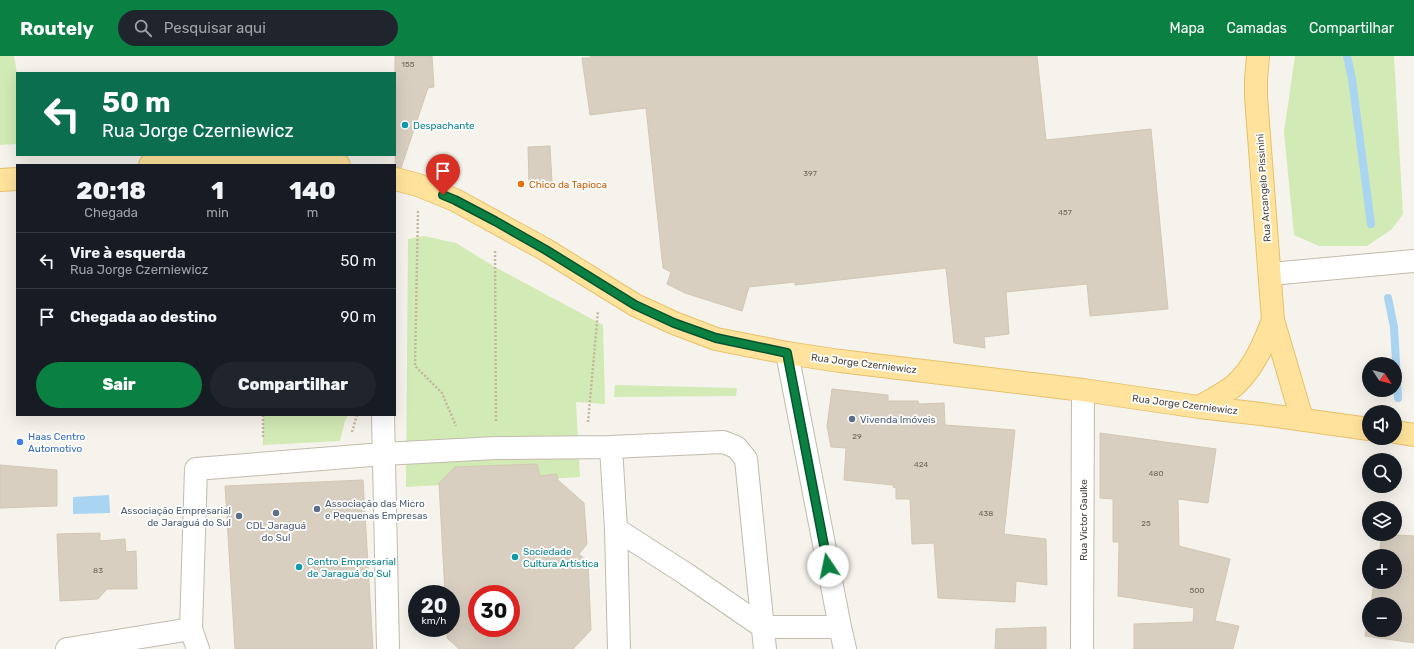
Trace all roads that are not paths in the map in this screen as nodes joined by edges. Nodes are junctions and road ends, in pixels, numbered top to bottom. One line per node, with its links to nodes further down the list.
1 (1258, 56): 8 (main road, Rua Arcangelo Pissinini)
2 (161, 164): 3 (main road)
3 (333, 164)
4 (16, 179): 6 (main road)
5 (396, 179): 10 (main road, Rua Jorge Czerniewicz)
6 (0, 180)
7 (1414, 261): 8 (street)
8 (1270, 274): 9 (main road, Rua Arcangelo Pissinini)
9 (1273, 320): 12 (main road, Rua Arcangelo Pissinini); 14 (main road, Rua Arcangelo Pissinini)
10 (787, 353): 11 (main road, Rua Jorge Czerniewicz); 22 (street)
11 (1083, 390): 12 (main road, Rua Jorge Czerniewicz); 29 (street, Rua Victor Gaulke)
12 (1199, 407): 14 (main road, Rua Jorge Czerniewicz)
13 (383, 416): 19 (street)
14 (1302, 419): 15 (main road, Rua Jorge Czerniewicz)
15 (1362, 427)
16 (1402, 433): 17 (main road)
17 (1414, 435)
18 (611, 447): 19 (street); 20 (street); 21 (street)
19 (383, 454): 23 (street); 25 (street)
20 (616, 529): 21 (street); 26 (street)
21 (763, 627): 22 (street); 27 (street)
22 (840, 627): 28 (street)
23 (195, 639): 24 (street)
24 (66, 649)
25 (388, 649)
26 (619, 649)
27 (765, 649)
28 (845, 649)
29 (1082, 649)

